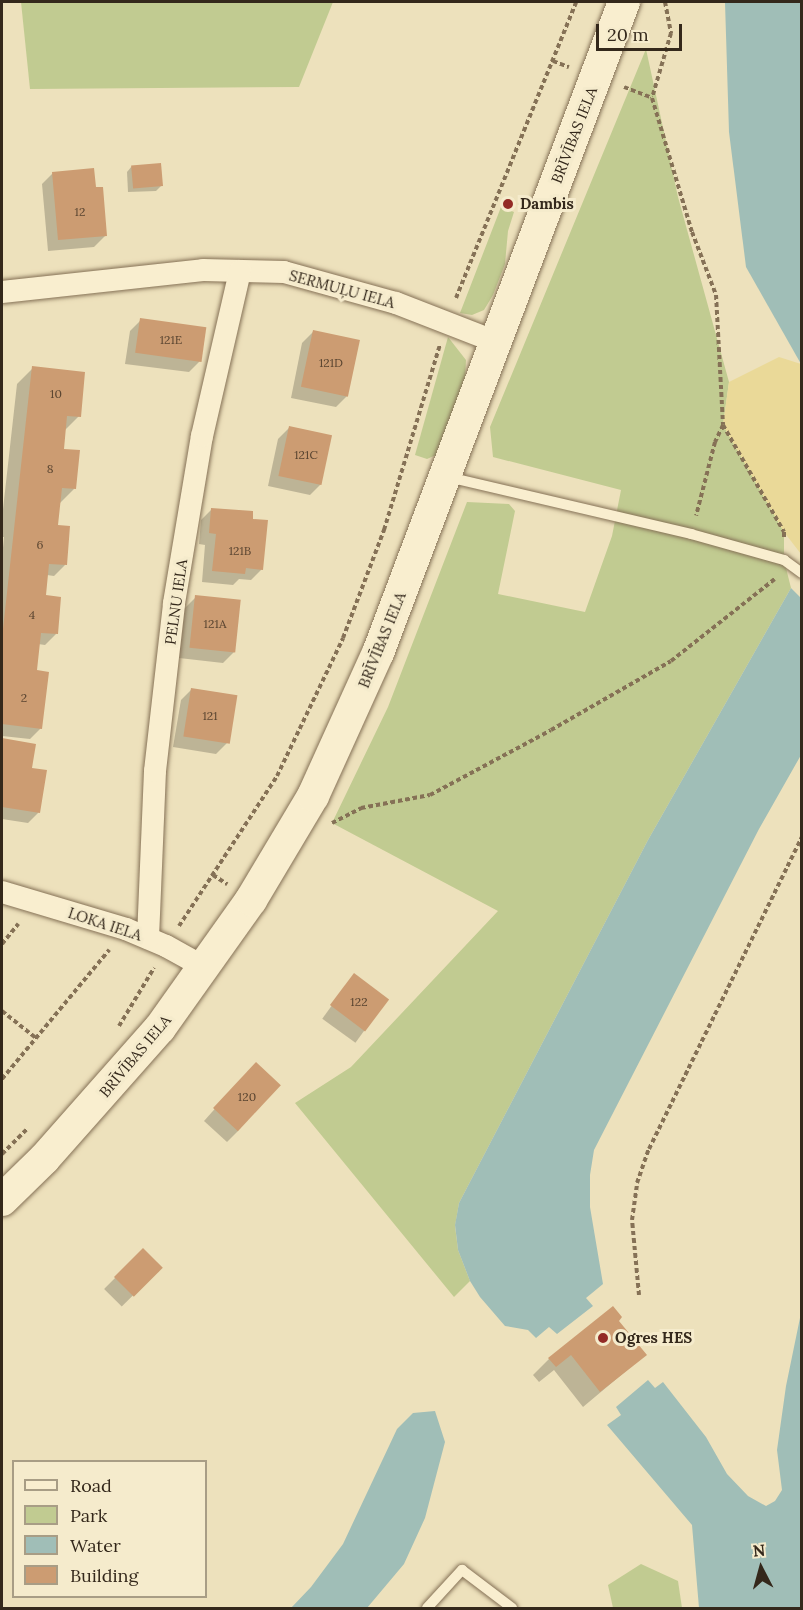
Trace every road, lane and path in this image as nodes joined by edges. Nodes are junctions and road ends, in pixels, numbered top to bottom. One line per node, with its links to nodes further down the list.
1 (576, 2): 6 (path)
2 (624, 2): 7 (main road, BRĪVĪBAS IELA)
3 (665, 2): 8 (path)
4 (240, 271): 5 (street, SERMUĻU IELA); 6 (street, SERMUĻU IELA); 17 (street, PELNU IELA)
5 (2, 292)
6 (446, 323): 7 (street, SERMUĻU IELA); 17 (path)
7 (496, 342): 9 (main road, BRĪVĪBAS IELA)
8 (723, 426): 10 (path); 11 (path)
9 (444, 476): 11 (lane); 18 (main road, BRĪVĪBAS IELA)
10 (693, 525)
11 (784, 560): 12 (lane); 13 (path)
12 (801, 573)
13 (337, 813)
14 (801, 837): 26 (path)
15 (2, 892): 16 (street, LOKA IELA)
16 (126, 929): 17 (street, LOKA IELA); 21 (path)
17 (157, 942): 18 (street, LOKA IELA); 20 (path)
18 (204, 967): 25 (main road, BRĪVĪBAS IELA)
19 (2, 1011): 21 (path)
20 (115, 1031)
21 (36, 1038): 22 (path)
22 (2, 1079)
23 (30, 1126): 24 (path)
24 (2, 1154)
25 (2, 1200)
26 (639, 1295)
27 (427, 1608): 28 (lane)
28 (512, 1608)

